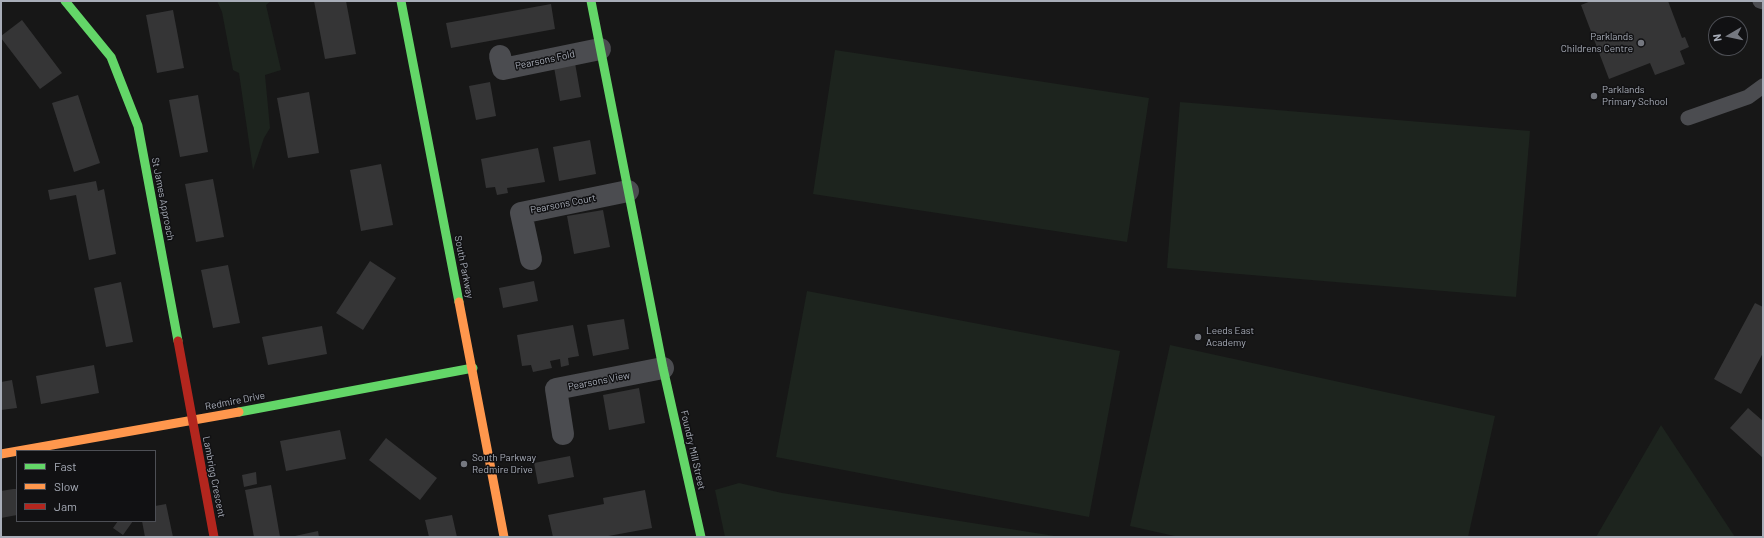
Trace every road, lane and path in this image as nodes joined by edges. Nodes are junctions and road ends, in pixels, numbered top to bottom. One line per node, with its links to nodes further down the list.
1 (66, 1): 14 (street, St James Approach)
2 (401, 1): 12 (street, South Parkway)
3 (591, 1): 6 (street)
4 (1760, 1): 5 (lane)
5 (1763, 2)
6 (600, 49): 7 (street, Pearsons Fold); 10 (street)
7 (500, 56)
8 (1763, 86): 9 (lane)
9 (1688, 118)
10 (628, 191): 11 (street, Pearsons Court); 13 (street)
11 (530, 260)
12 (473, 368): 14 (street, Redmire Drive); 20 (street, South Parkway)
13 (663, 368): 15 (street, Pearsons View); 21 (street, Foundry Mill Street)
14 (192, 421): 16 (street, Redmire Drive); 19 (street, Lambrigg Crescent)
15 (563, 434)
16 (24, 450)
17 (16, 451): 18 (street, Redmire Drive)
18 (1, 454)
19 (214, 537)
20 (504, 537)
21 (701, 537)

